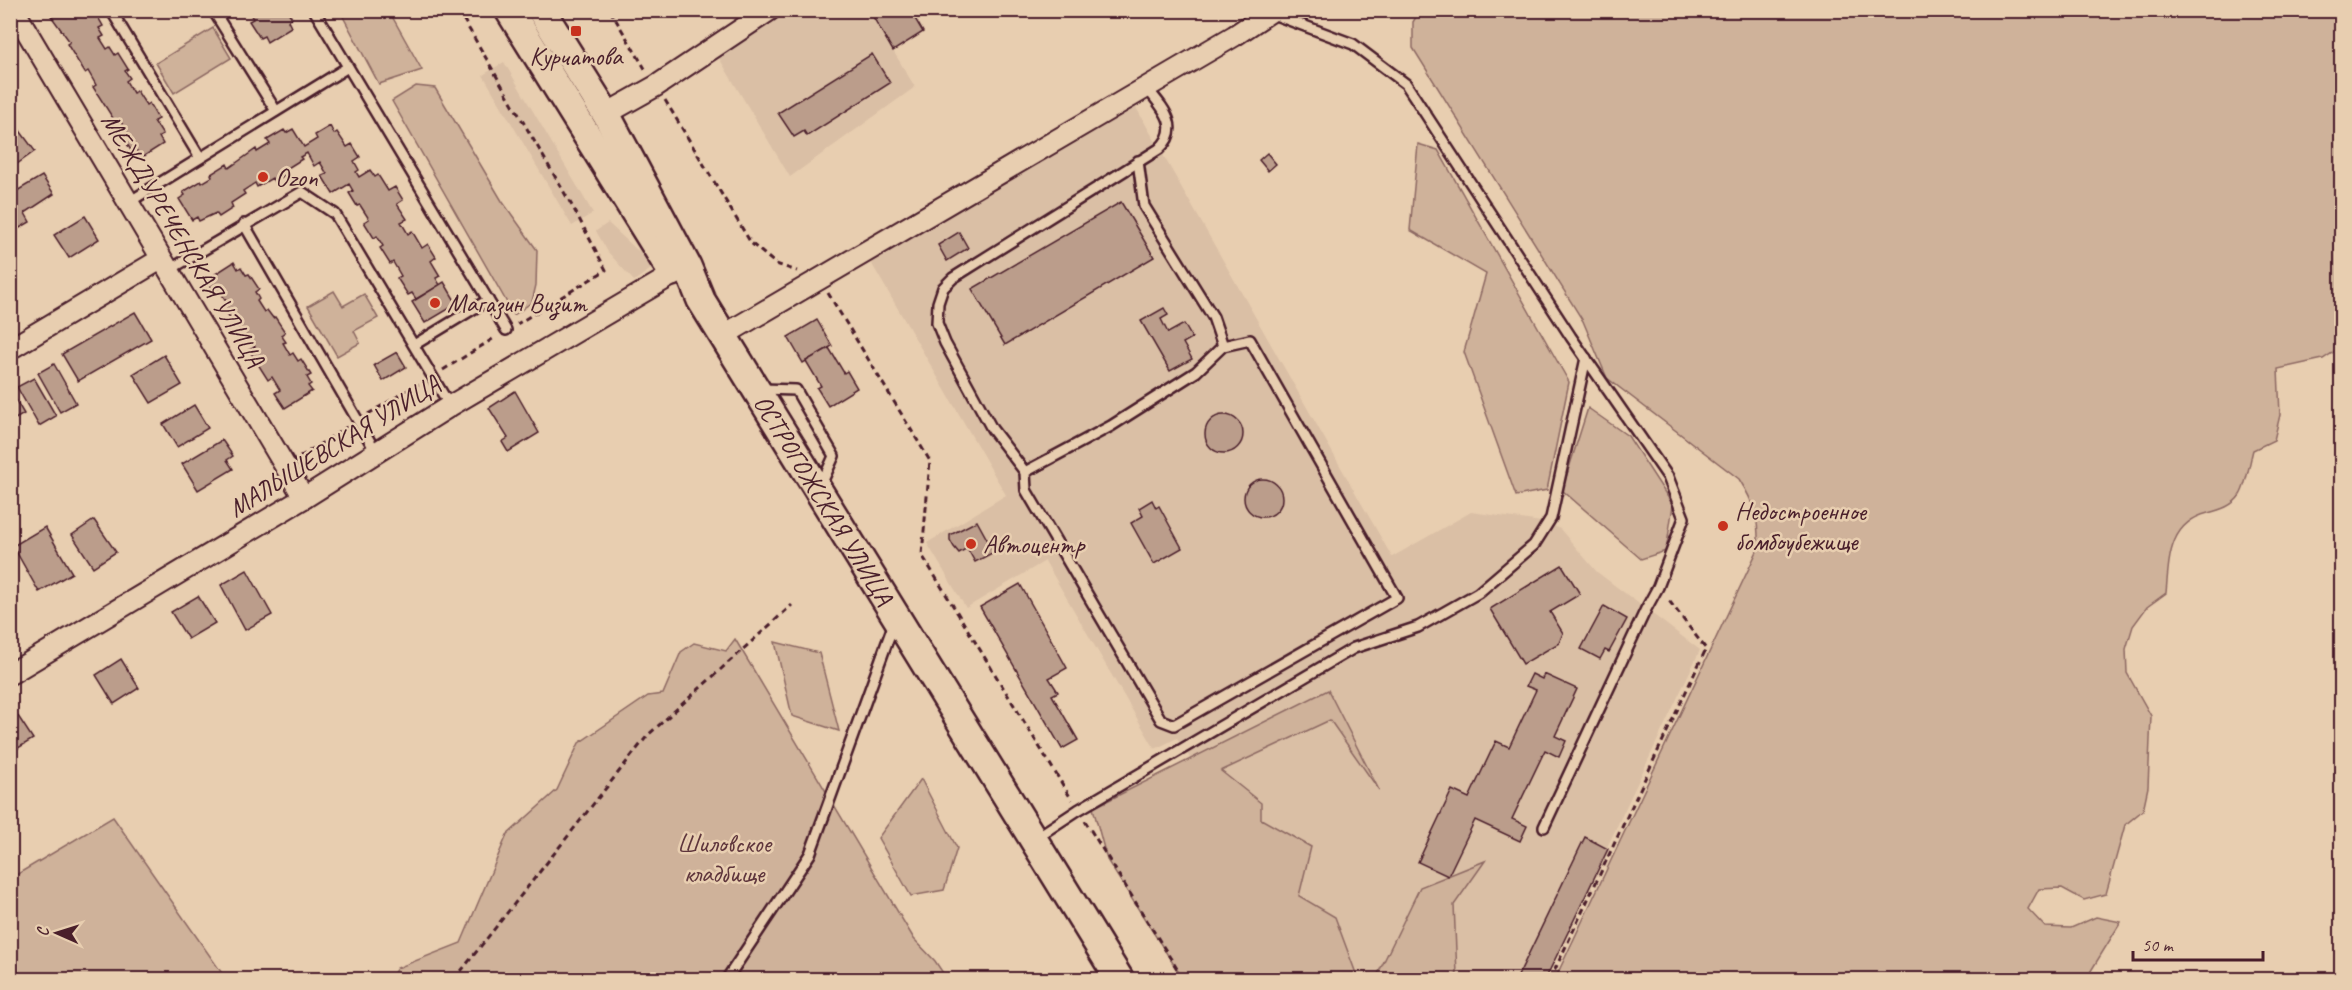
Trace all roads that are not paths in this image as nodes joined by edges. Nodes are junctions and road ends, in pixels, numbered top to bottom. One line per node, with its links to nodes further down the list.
1 (14, 10): 15 (street, МЕЖДУРЕЧЕНСКАЯ УЛИЦА)
2 (111, 10): 13 (lane)
3 (213, 10): 11 (lane)
4 (314, 10): 9 (lane)
5 (509, 10): 18 (street)
6 (541, 10): 12 (street)
7 (770, 10): 12 (street)
8 (1272, 12): 10 (street); 25 (lane)
9 (348, 67): 11 (lane); 19 (lane)
10 (1146, 87): 14 (lane); 21 (street)
11 (276, 111): 13 (lane)
12 (606, 114): 18 (street)
13 (200, 158): 15 (lane)
14 (1138, 161): 23 (lane); 28 (lane)
15 (129, 202): 17 (street, МЕЖДУРЕЧЕНСКАЯ УЛИЦА)
16 (244, 224): 17 (lane); 22 (lane); 27 (lane)
17 (165, 265): 24 (street); 29 (street, МЕЖДУРЕЧЕНСКАЯ УЛИЦА)
18 (680, 270): 21 (street, ОСТРОГОЖСКАЯ УЛИЦА); 26 (street, МАЛЫШЕВСКАЯ УЛИЦА)
19 (488, 300): 20 (lane); 22 (lane)
20 (506, 330)
21 (724, 335): 30 (street, ОСТРОГОЖСКАЯ УЛИЦА)
22 (414, 345): 26 (lane)
23 (1223, 346): 28 (lane); 28 (lane)
24 (10, 348)
25 (1586, 358): 32 (lane); 33 (lane)
26 (450, 406): 27 (street, МАЛЫШЕВСКАЯ УЛИЦА)
27 (376, 452): 29 (street, МАЛЫШЕВСКАЯ УЛИЦА)
28 (1025, 472)
29 (304, 498): 31 (street, МАЛЫШЕВСКАЯ УЛИЦА)
30 (897, 616): 33 (street, ОСТРОГОЖСКАЯ УЛИЦА); 34 (lane)
31 (10, 674)
32 (1544, 827)
33 (1034, 839): 35 (street, ОСТРОГОЖСКАЯ УЛИЦА)
34 (726, 980)
35 (1120, 980)

